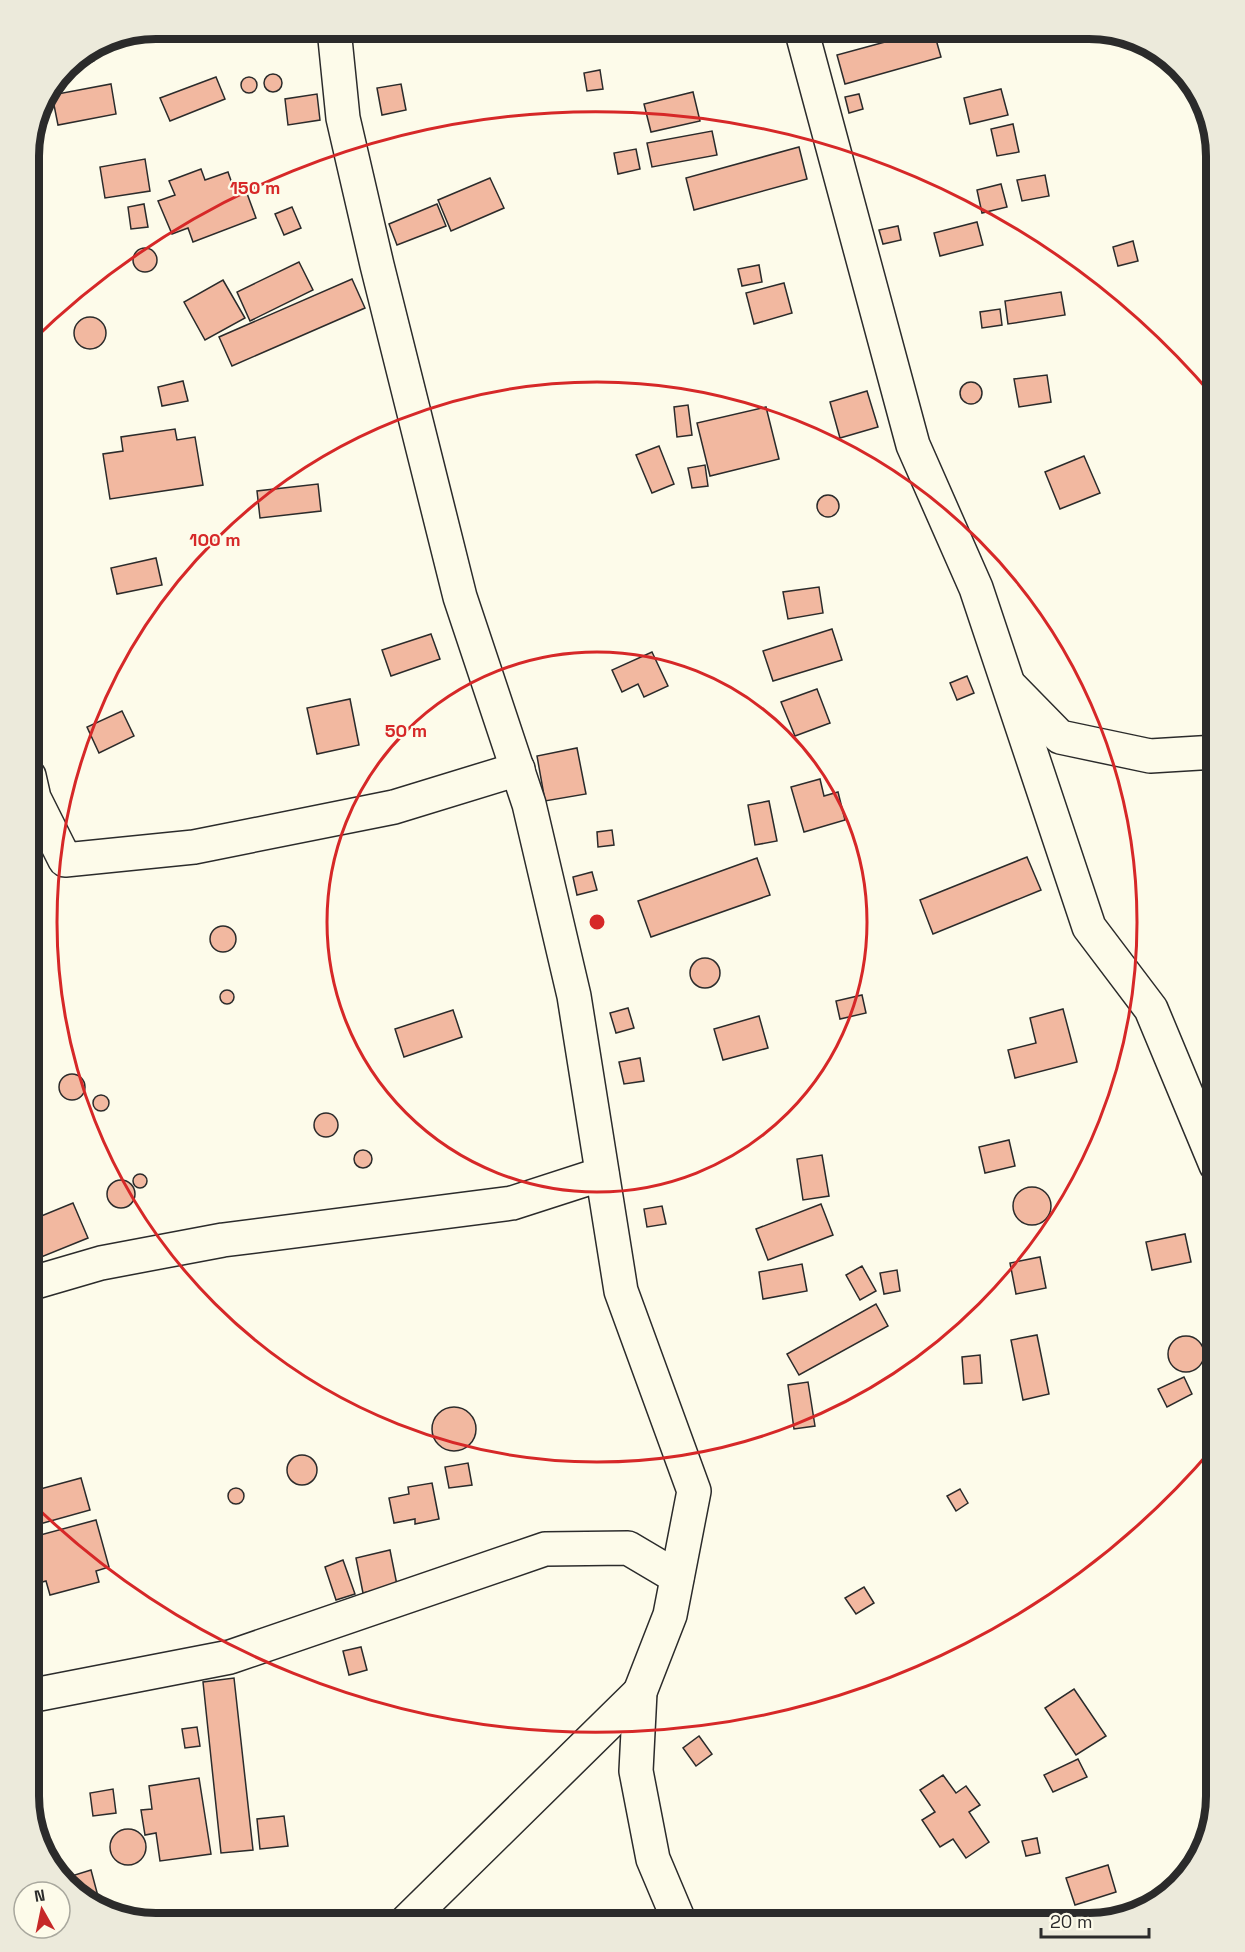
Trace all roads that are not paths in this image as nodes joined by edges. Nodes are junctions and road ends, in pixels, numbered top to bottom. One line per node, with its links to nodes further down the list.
1 (335, 39): 5 (street)
2 (804, 39): 3 (street)
3 (1007, 682): 4 (street); 7 (street)
4 (1206, 753)
5 (518, 769): 6 (street); 8 (street)
6 (39, 810)
7 (1206, 1141)
8 (602, 1174): 9 (street); 10 (street)
9 (39, 1281)
10 (677, 1577): 11 (street); 12 (street)
11 (640, 1692): 13 (street); 14 (street)
12 (39, 1694)
13 (415, 1913)
14 (676, 1913)

